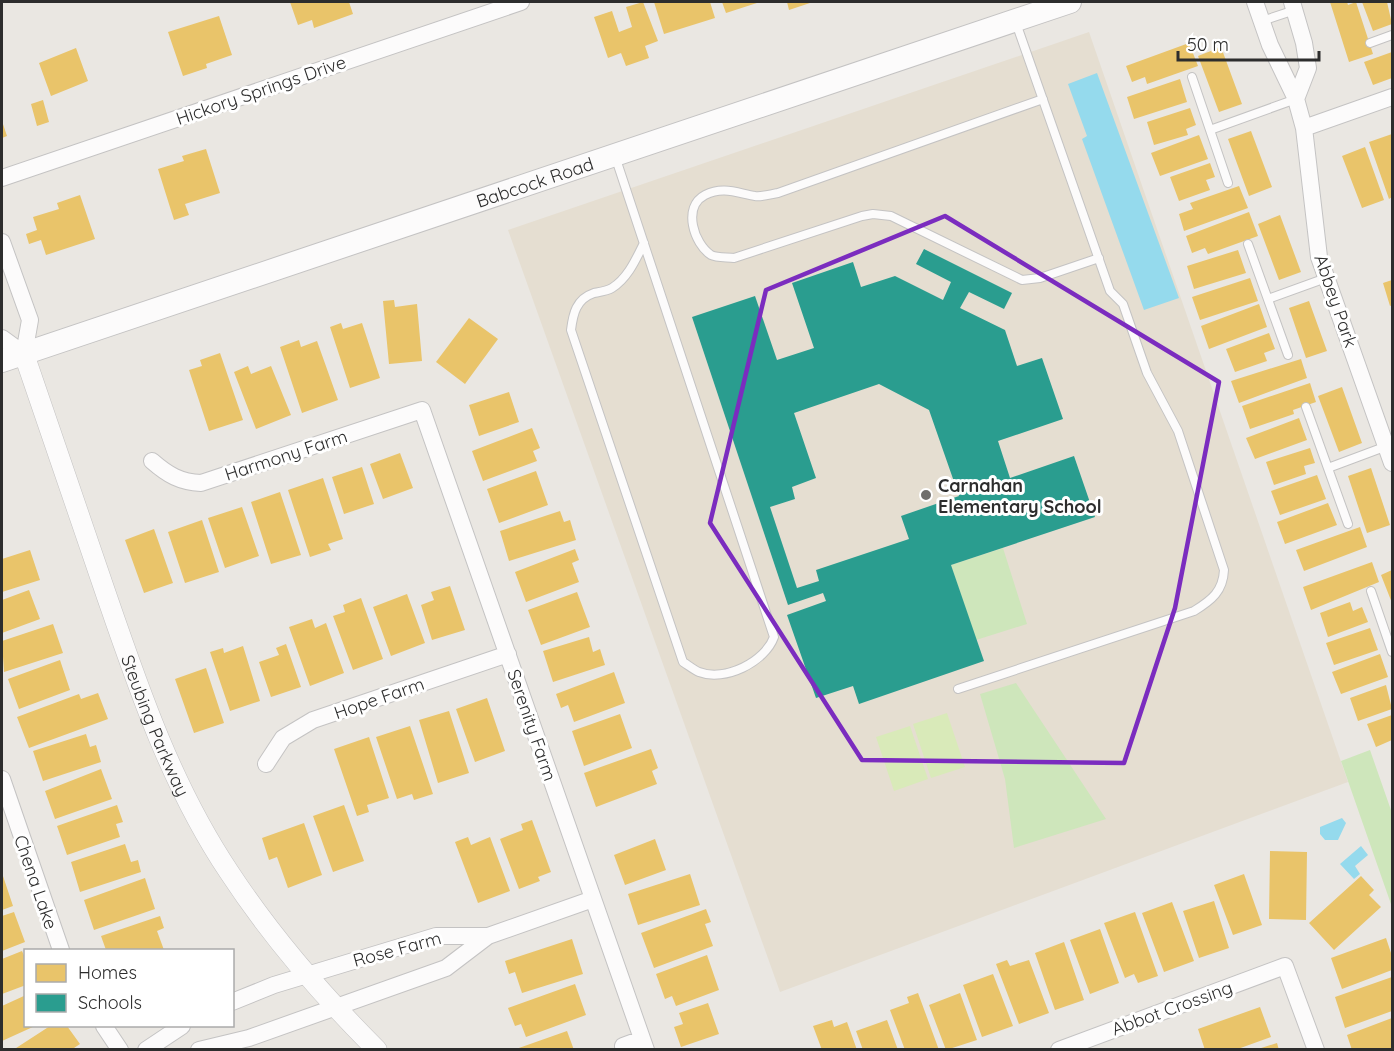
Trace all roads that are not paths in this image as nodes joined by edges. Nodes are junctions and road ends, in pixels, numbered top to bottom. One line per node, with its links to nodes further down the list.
1 (521, 2): 16 (street, Hickory Springs Drive)
2 (1070, 2): 5 (main road, Babcock Road)
3 (1255, 2): 6 (street, Abbey Park)
4 (1294, 6): 6 (lane); 12 (street)
5 (1015, 20): 11 (lane); 15 (main road, Babcock Road)
6 (1262, 21): 12 (street, Abbey Park)
7 (1392, 35): 8 (lane)
8 (1370, 43)
9 (1192, 77): 14 (lane)
10 (1392, 97): 13 (street)
11 (1043, 99): 21 (lane); 21 (lane)
12 (1296, 99): 13 (street, Abbey Park); 14 (lane)
13 (1304, 128): 22 (street, Abbey Park)
14 (1210, 130): 17 (lane)
15 (615, 154): 19 (lane); 25 (main road, Babcock Road)
16 (2, 178)
17 (1228, 183)
18 (2, 242): 25 (street)
19 (644, 243): 19 (lane)
20 (1248, 244): 23 (lane)
21 (1099, 258): 38 (lane)
22 (1326, 278): 23 (lane); 30 (street, Abbey Park)
23 (1268, 299): 26 (lane)
24 (2, 338): 25 (street)
25 (24, 354): 27 (main road, Babcock Road); 44 (street, Steubing Parkway)
26 (1288, 355)
27 (2, 361)
28 (1306, 407): 33 (lane)
29 (423, 410): 31 (street, Harmony Farm); 37 (street, Serenity Farm)
30 (1387, 446): 32 (street, Abbey Park); 33 (lane)
31 (152, 461)
32 (1392, 463)
33 (1328, 468): 34 (lane)
34 (1348, 524)
35 (1371, 591): 36 (lane)
36 (1392, 648)
37 (508, 654): 39 (street, Hope Farm); 41 (street, Serenity Farm)
38 (958, 689)
39 (266, 764)
40 (2, 779): 43 (street, Chena Lake)
41 (593, 899): 42 (street, Rose Farm); 49 (street, Serenity Farm)
42 (488, 936): 44 (street, Rose Farm); 46 (street, Rose Farm)
43 (60, 949)
44 (307, 975): 45 (street, Rose Farm); 46 (street, Steubing Parkway)
45 (234, 1001)
46 (337, 1009): 53 (street, Rose Farm); 54 (street, Steubing Parkway)
47 (105, 1027): 51 (street)
48 (180, 1027): 52 (street)
49 (644, 1044): 50 (street, Serenity Farm)
50 (623, 1046)
51 (120, 1050)
52 (146, 1050)
53 (199, 1050)
54 (377, 1050)
55 (1059, 1050): 56 (street, Abbot Crossing)
56 (1316, 1050)

